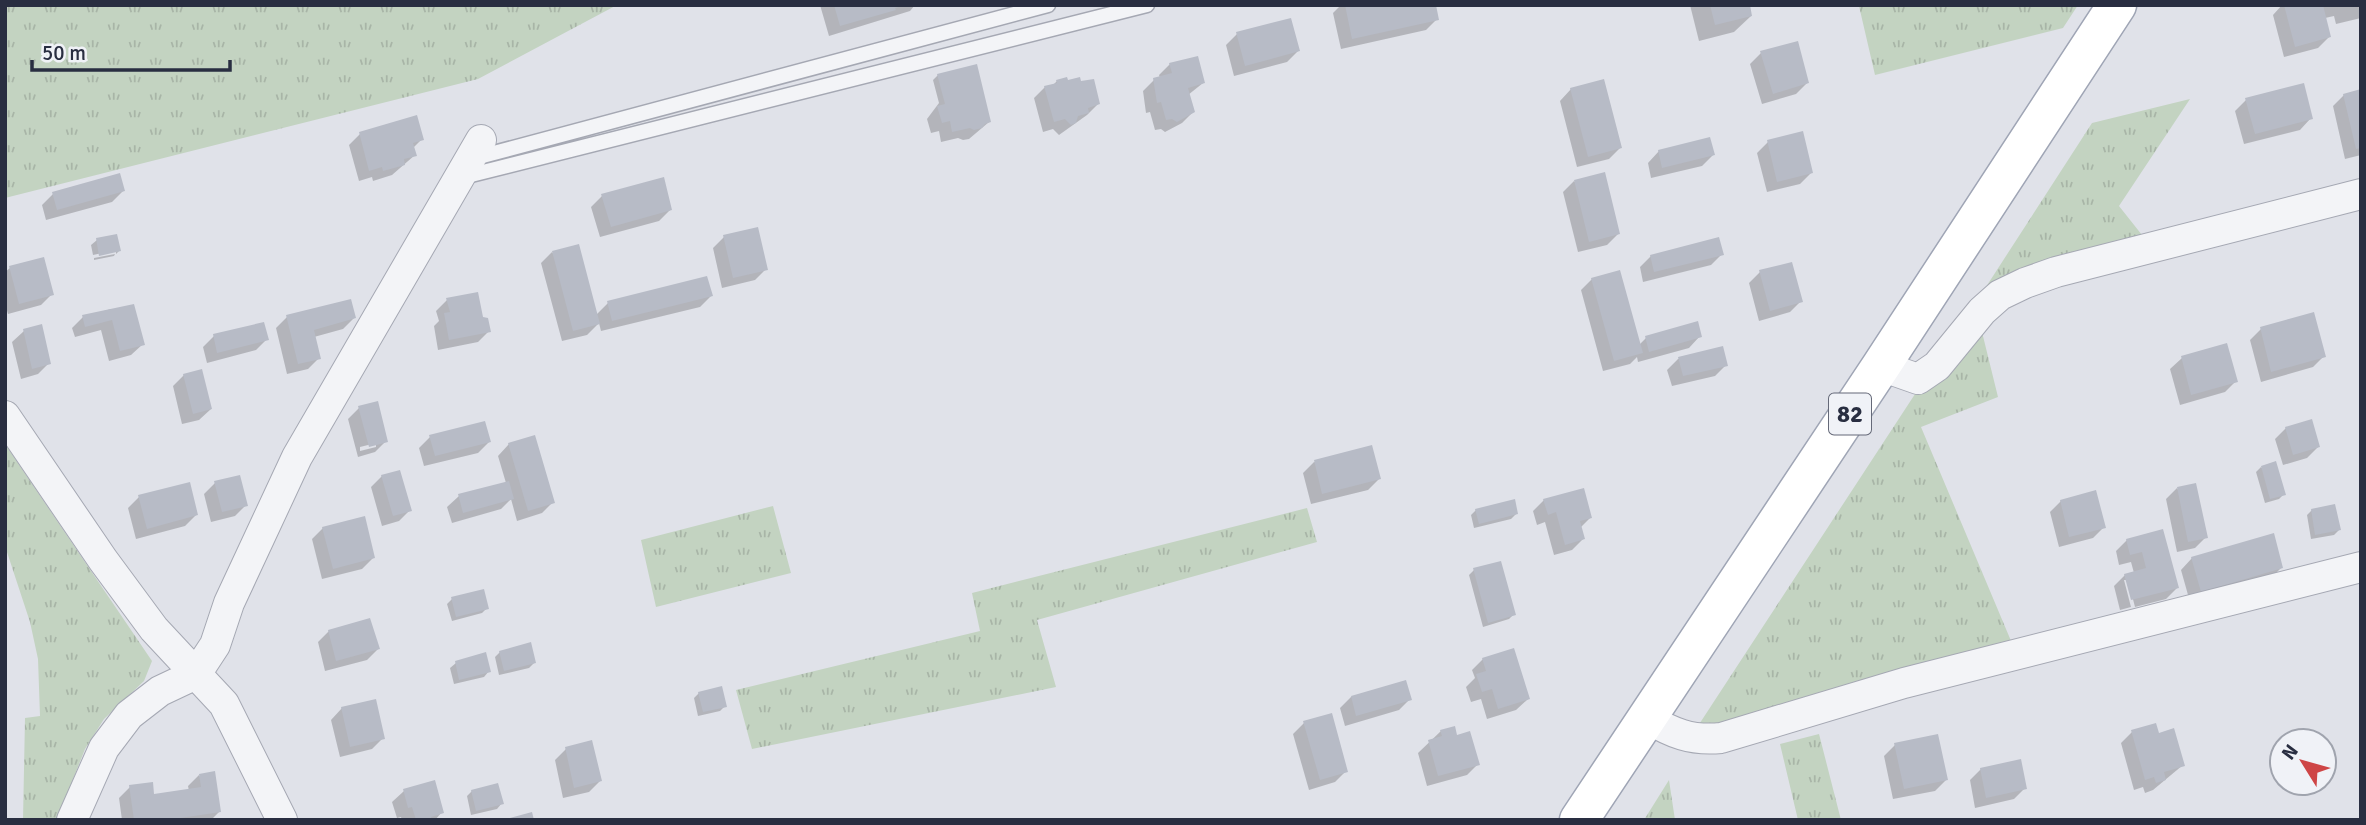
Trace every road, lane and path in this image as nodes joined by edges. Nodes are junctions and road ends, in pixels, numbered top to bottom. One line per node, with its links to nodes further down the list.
1 (1048, 5): 4 (lane)
2 (1147, 5): 4 (lane)
3 (2117, 5): 6 (main road, 82)
4 (470, 159): 9 (street)
5 (2361, 194): 6 (street)
6 (1881, 366): 10 (main road, 82)
7 (5, 416): 9 (street)
8 (2361, 567): 10 (street)
9 (196, 674): 11 (street); 12 (street)
10 (1647, 718): 13 (main road, 82)
11 (72, 820)
12 (282, 820)
13 (1579, 820)

